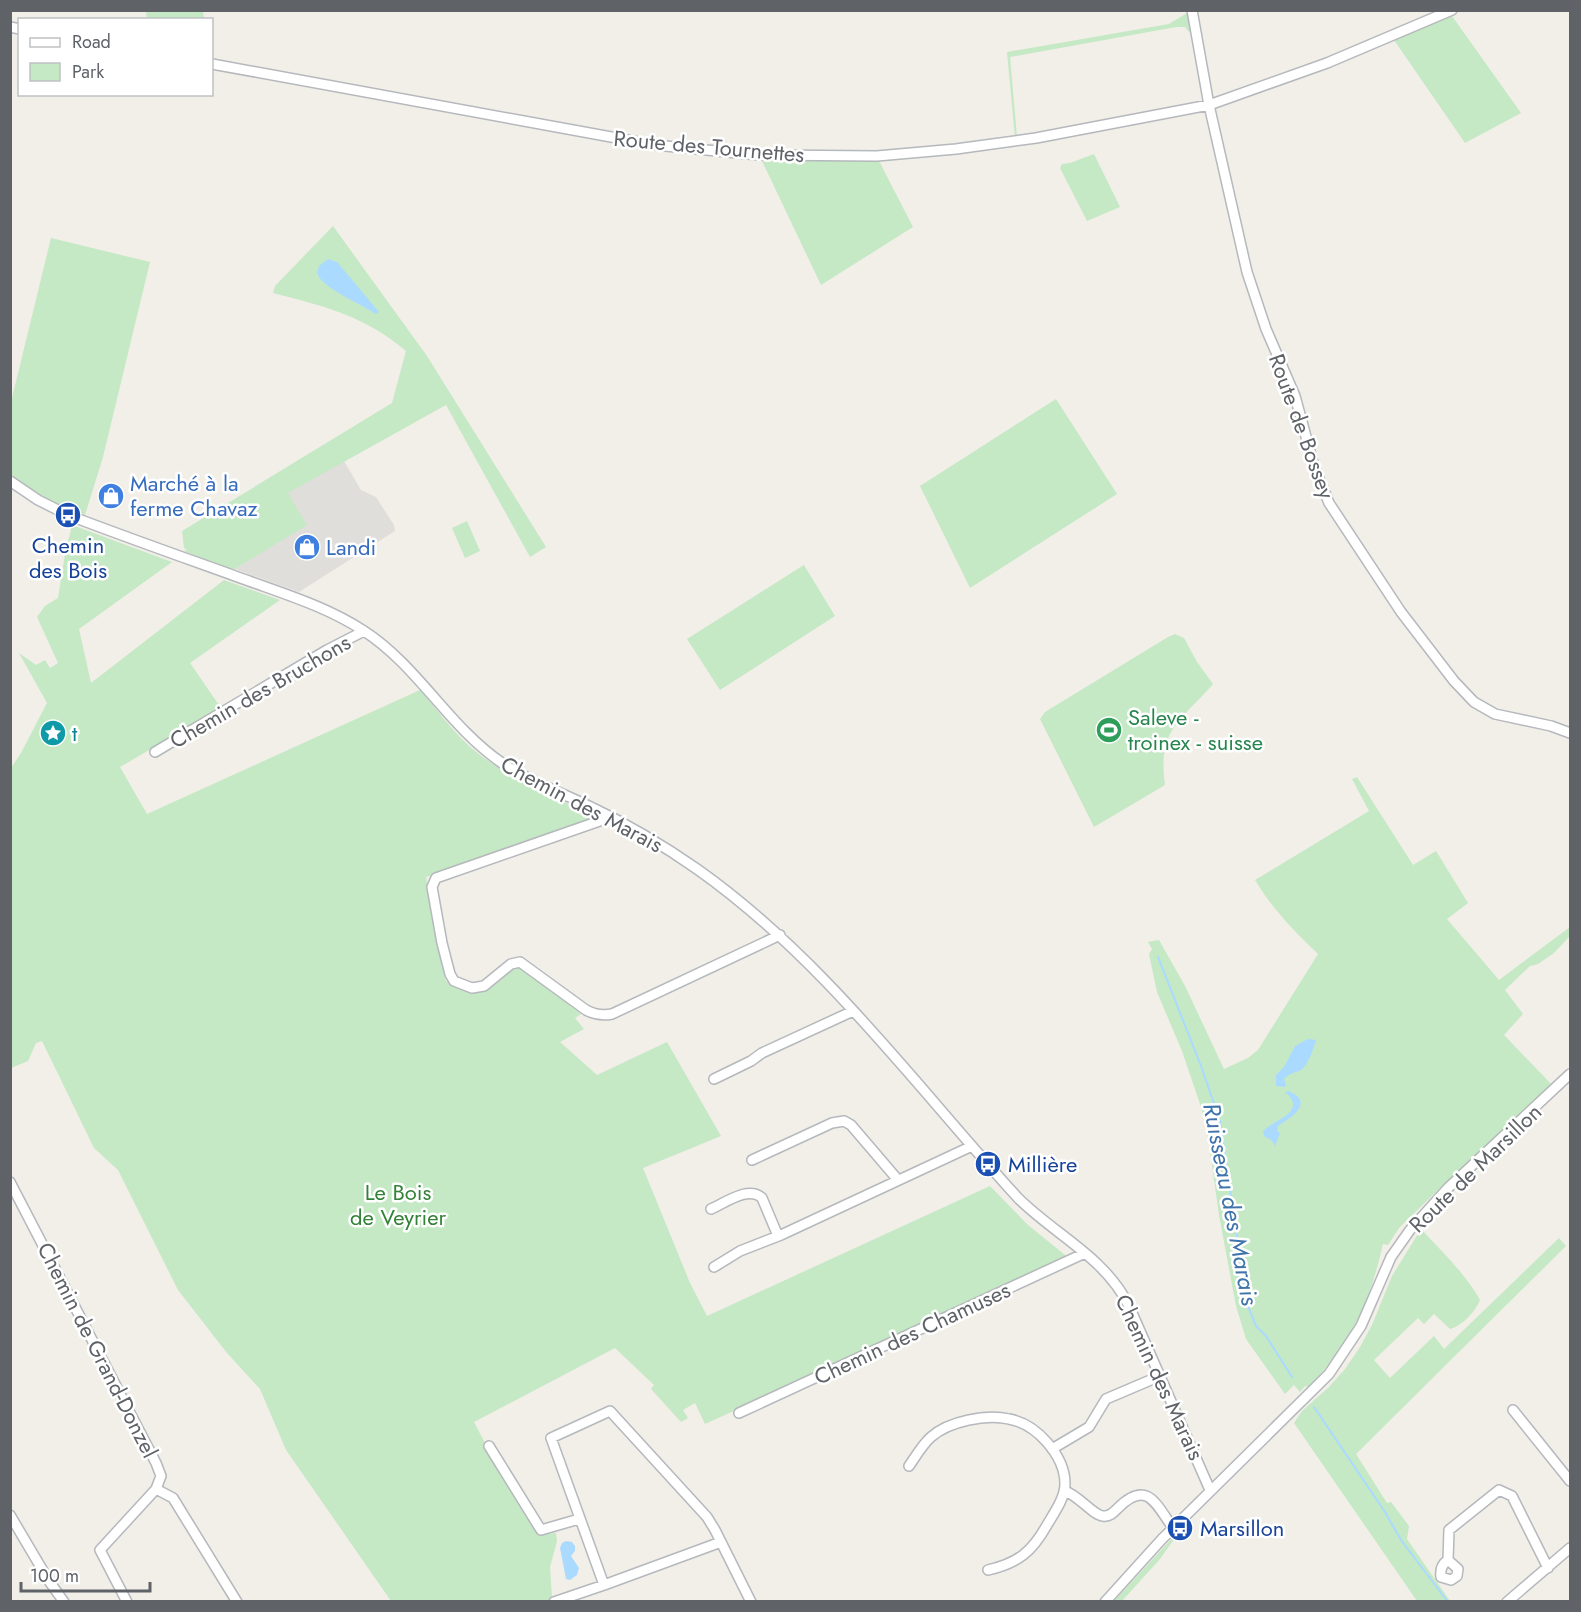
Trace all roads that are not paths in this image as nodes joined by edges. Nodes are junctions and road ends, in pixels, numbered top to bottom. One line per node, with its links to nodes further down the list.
1 (1192, 10): 4 (street, Route de Bossey)
2 (1452, 10): 4 (street, Route des Tournettes)
3 (213, 64): 4 (street, Route des Tournettes)
4 (1209, 105): 7 (street, Route de Bossey)
5 (12, 484): 6 (street, Chemin des Marais)
6 (364, 631): 8 (street, Chemin des Bruchons); 9 (street, Chemin des Marais)
7 (1570, 734)
8 (155, 752)
9 (611, 817): 10 (street, Chemin des Marais); 10 (street)
10 (780, 934): 11 (street, Chemin des Marais)
11 (853, 1011): 13 (street); 14 (street, Chemin des Marais)
12 (1570, 1074): 30 (street, Route de Marsillon)
13 (714, 1079)
14 (972, 1146): 16 (street); 20 (street, Chemin des Marais)
15 (752, 1160): 16 (street)
16 (898, 1180): 19 (street)
17 (10, 1182): 29 (street, Chemin de Grand-Donzel)
18 (711, 1209): 19 (street)
19 (778, 1236): 21 (street)
20 (1085, 1252): 22 (street, Chemin des Marais); 24 (street, Chemin des Chamuses)
21 (714, 1267)
22 (1160, 1376): 26 (street); 30 (street, Chemin des Marais)
23 (1514, 1410): 28 (street)
24 (739, 1413)
25 (489, 1446): 33 (street)
26 (1052, 1449): 27 (street); 31 (street)
27 (909, 1466)
28 (1570, 1481)
29 (156, 1489): 41 (street, Chemin de Grand-Donzel); 43 (street)
30 (1210, 1490): 34 (street, Route de Marsillon)
31 (1065, 1491): 34 (street); 39 (street)
32 (10, 1515): 42 (street)
33 (579, 1519): 35 (street); 40 (street)
34 (1173, 1528): 46 (street, Route de Marsillon)
35 (721, 1542): 40 (street); 45 (street)
36 (1570, 1548): 38 (street)
37 (1448, 1560): 38 (street)
38 (1548, 1568): 47 (street)
39 (988, 1570)
40 (604, 1585): 44 (street)
41 (125, 1601)
42 (64, 1602)
43 (237, 1602)
44 (554, 1602)
45 (751, 1602)
46 (1105, 1602)
47 (1507, 1602)

